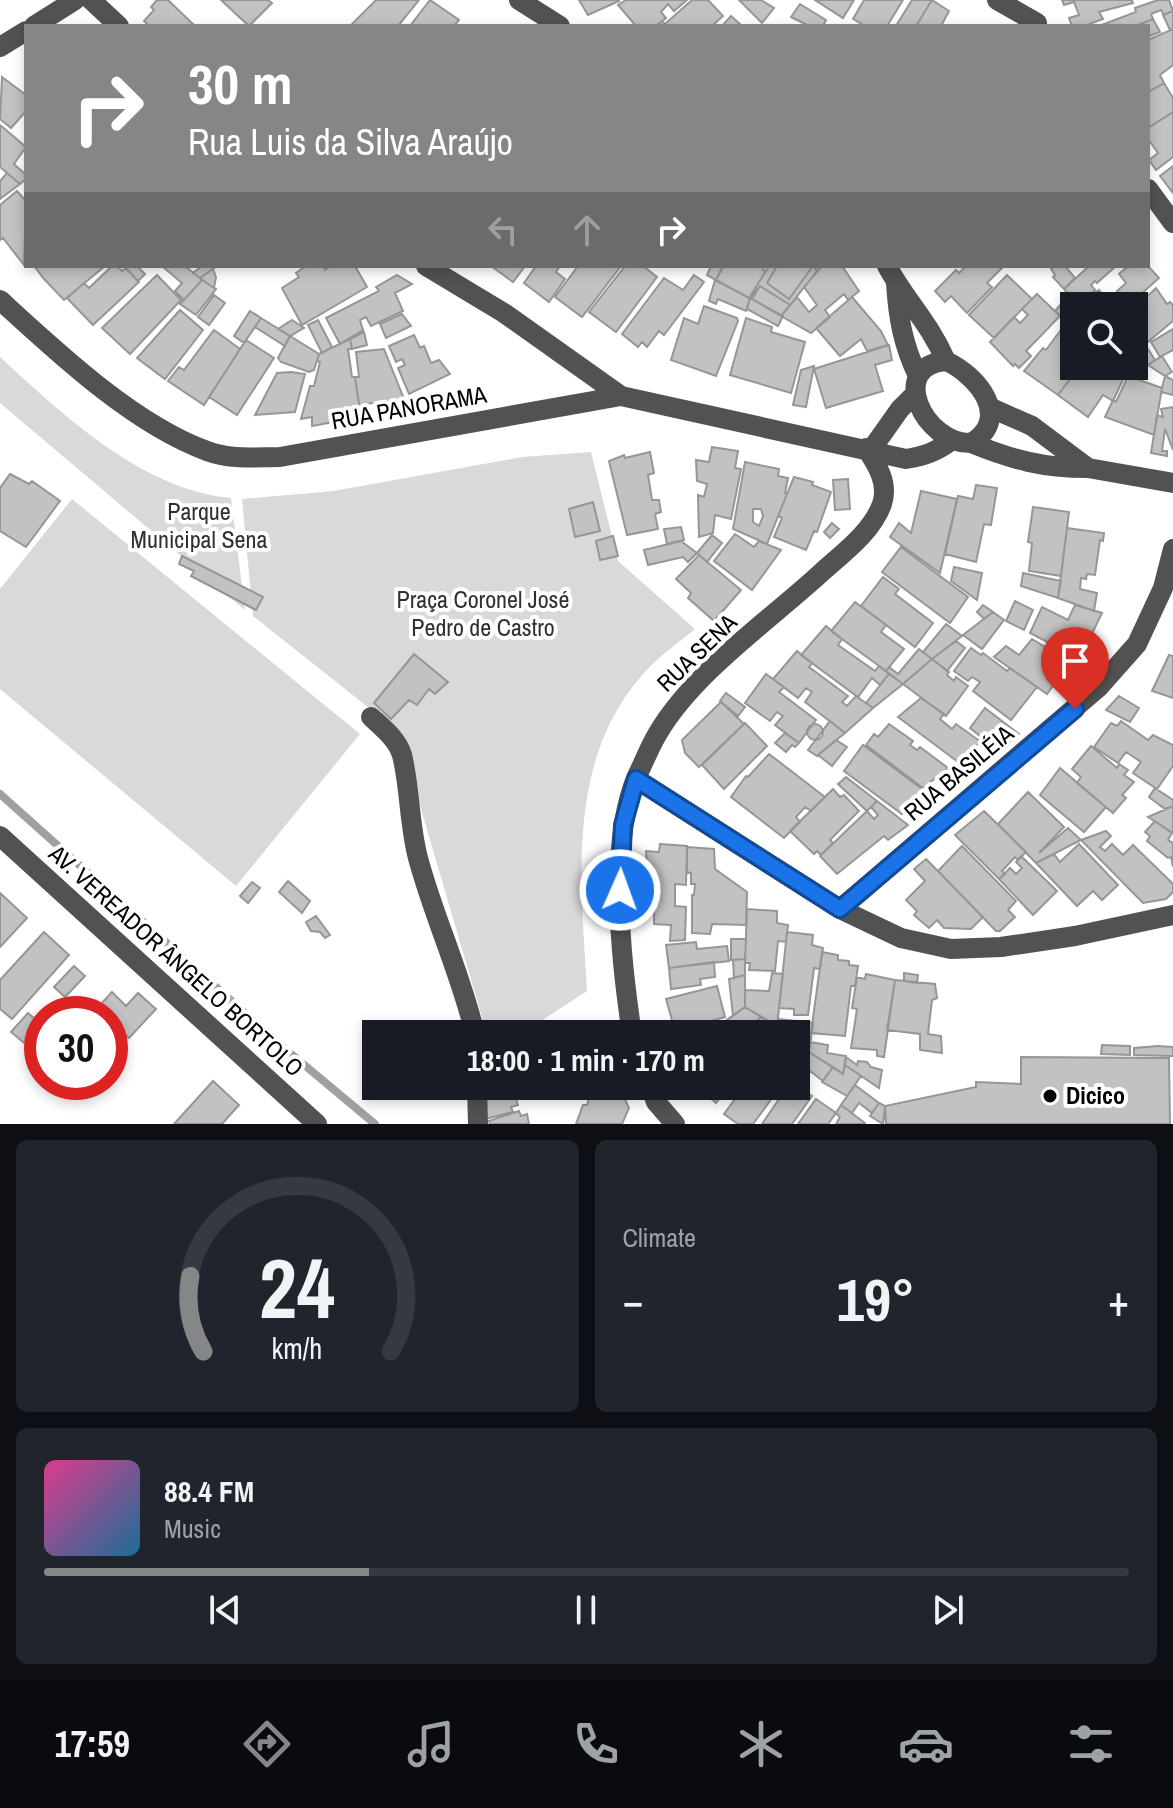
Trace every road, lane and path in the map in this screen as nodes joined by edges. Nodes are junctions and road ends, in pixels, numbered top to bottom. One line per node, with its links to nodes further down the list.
1 (75, 0): 6 (street)
2 (91, 0): 7 (street)
3 (519, 0): 8 (street)
4 (997, 0): 9 (street)
5 (1034, 0): 9 (street)
6 (37, 24)
7 (117, 24)
8 (557, 24)
9 (1038, 24)
10 (24, 32): 11 (street)
11 (0, 47)
12 (1150, 192): 13 (street)
13 (1173, 223)
14 (429, 268): 19 (street)
15 (892, 274): 17 (street); 18 (street)
16 (0, 300): 19 (street, RUA PANORAMA)
17 (946, 361): 18 (street); 20 (street)
18 (917, 385): 21 (street); 22 (street)
19 (621, 396): 22 (street, RUA PANORAMA)
20 (989, 407): 21 (street); 23 (street)
21 (961, 442): 22 (street, RUA PANORAMA); 23 (street)
22 (868, 449): 27 (street, RUA SENA)
23 (1088, 468): 24 (street)
24 (1173, 483)
25 (1173, 549): 29 (street, RUA BASILÉIA)
26 (371, 717): 31 (street)
27 (636, 779): 29 (street); 32 (street, RUA SENA)
28 (0, 836): 35 (street, AV. VEREADOR ÂNGELO BORTOLO)
29 (840, 909): 30 (street)
30 (1173, 915)
31 (472, 1020)
32 (630, 1020)
33 (477, 1100): 36 (street)
34 (655, 1100): 37 (street)
35 (317, 1124)
36 (478, 1124)
37 (675, 1124)

